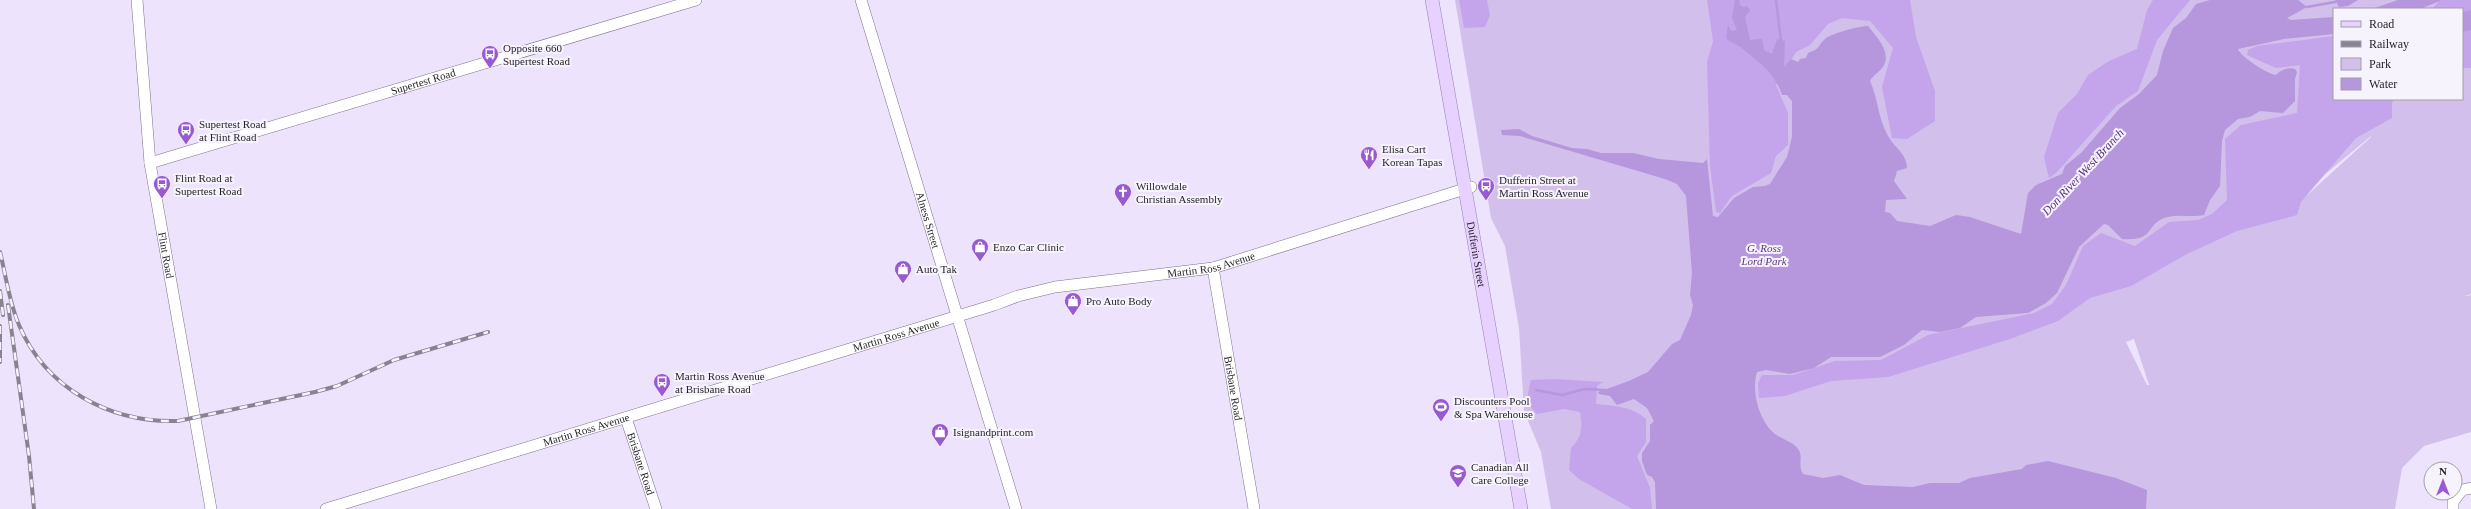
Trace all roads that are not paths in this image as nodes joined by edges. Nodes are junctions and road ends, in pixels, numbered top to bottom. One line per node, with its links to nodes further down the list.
1 (137, 0): 5 (street, Flint Road)
2 (696, 0): 5 (street, Supertest Road)
3 (861, 0): 8 (street, Alness Street)
4 (1432, 0): 6 (main road, Dufferin Street)
5 (150, 164): 11 (street, Flint Road)
6 (1468, 188): 7 (street, Martin Ross Avenue); 16 (main road, Dufferin Street)
7 (1212, 268): 8 (street, Martin Ross Avenue); 15 (street, Brisbane Road)
8 (956, 316): 9 (street, Martin Ross Avenue); 14 (street, Alness Street)
9 (626, 418): 12 (street, Martin Ross Avenue); 13 (street, Brisbane Road)
10 (2471, 488): 17 (street)
11 (211, 509)
12 (326, 509)
13 (656, 509)
14 (1016, 509)
15 (1254, 509)
16 (1521, 509)
17 (2453, 509)

